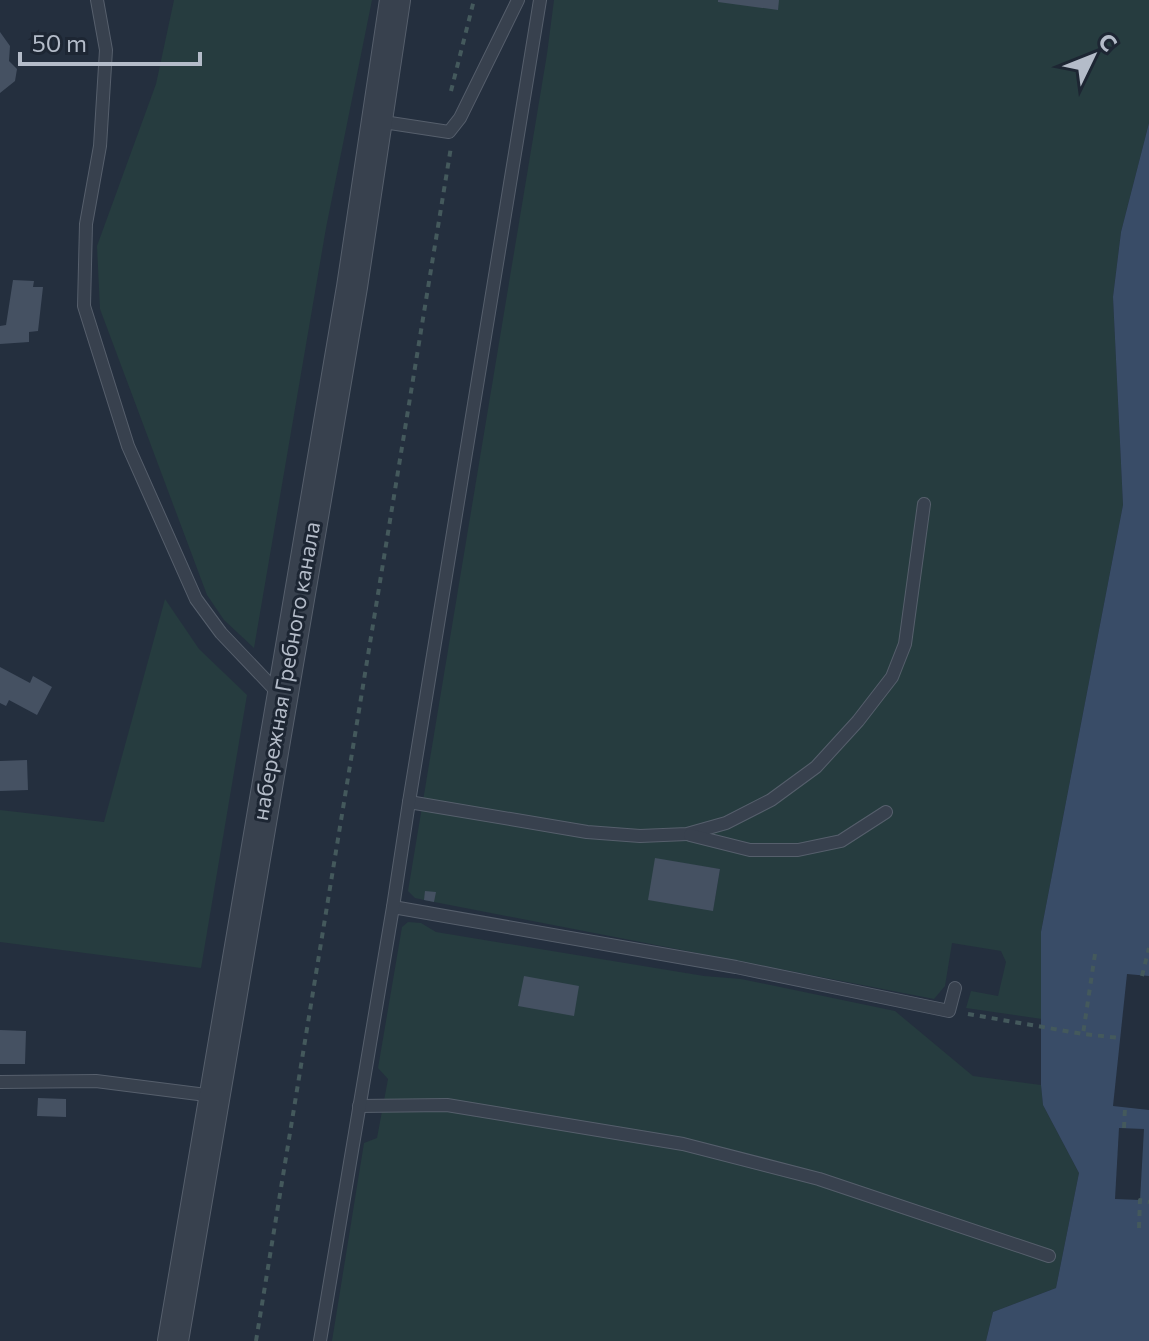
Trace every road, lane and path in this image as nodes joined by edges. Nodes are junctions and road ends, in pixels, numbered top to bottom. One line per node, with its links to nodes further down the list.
1 (97, 0): 9 (lane)
2 (395, 0): 6 (street, набережная Гребного канала)
3 (474, 0): 7 (path)
4 (518, 0): 7 (lane)
5 (540, 0): 10 (lane)
6 (377, 121): 7 (lane); 9 (street, набережная Гребного канала)
7 (449, 132): 30 (path)
8 (924, 504): 12 (lane)
9 (281, 696): 22 (street, набережная Гребного канала)
10 (409, 802): 12 (lane); 13 (lane)
11 (886, 812): 12 (lane)
12 (687, 834)
13 (393, 907): 18 (lane); 23 (lane)
14 (1149, 948): 16 (path)
15 (1095, 954): 19 (path)
16 (1142, 976)
17 (955, 988): 18 (lane)
18 (949, 1011): 19 (path)
19 (1083, 1034): 20 (path)
20 (1120, 1038)
21 (0, 1082): 22 (lane)
22 (214, 1096): 29 (street, набережная Гребного канала)
23 (359, 1106): 28 (lane); 31 (lane)
24 (1125, 1108): 25 (path)
25 (1124, 1128)
26 (1149, 1202): 27 (path)
27 (1139, 1228)
28 (1049, 1256)
29 (173, 1341)
30 (256, 1341)
31 (320, 1341)

